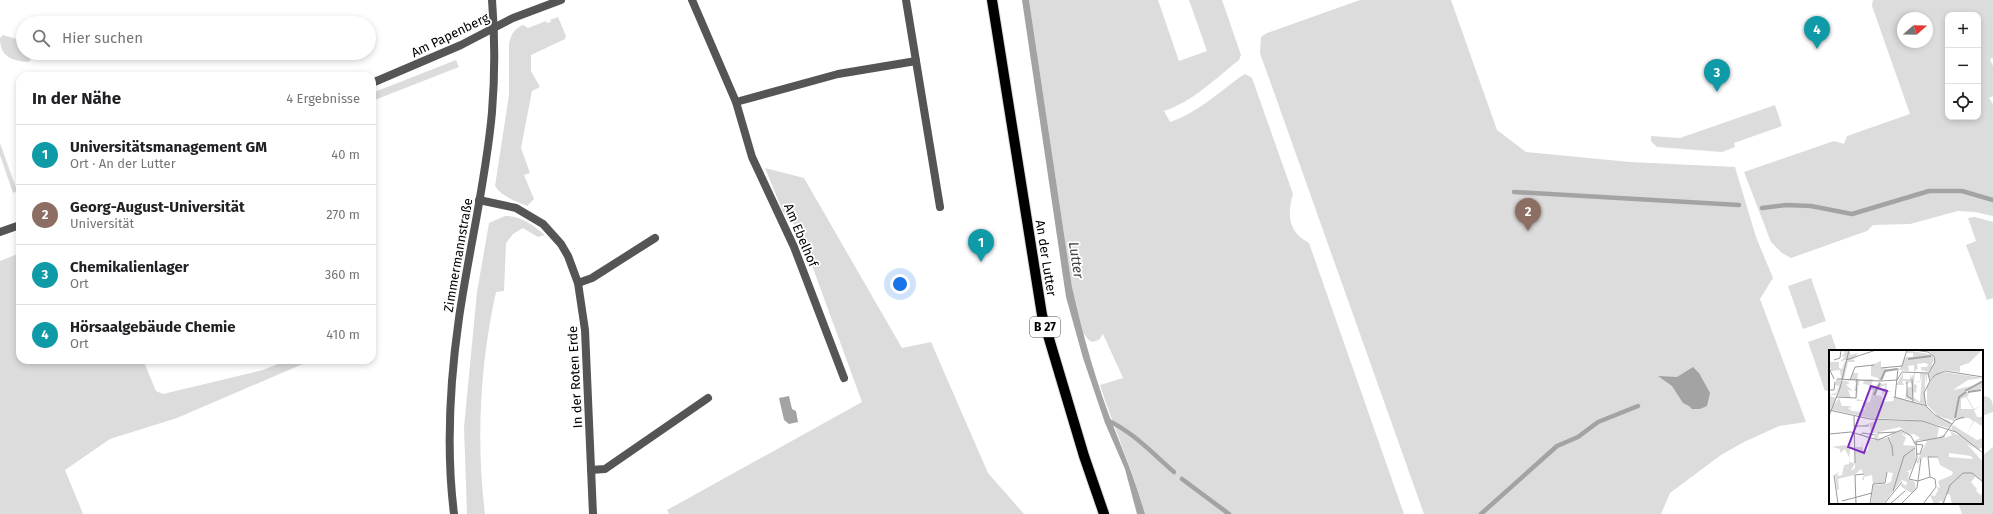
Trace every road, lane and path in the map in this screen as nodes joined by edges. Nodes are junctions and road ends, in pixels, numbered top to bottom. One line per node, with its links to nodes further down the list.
1 (492, 0): 6 (street, Zimmermannstraße)
2 (561, 0): 6 (street, Am Papenberg)
3 (692, 0): 9 (street, Am Ebelhof)
4 (906, 0): 7 (street)
5 (992, 0): 21 (main road, An der Lutter / B 27)
6 (494, 28): 8 (street, Am Papenberg); 10 (street, Zimmermannstraße)
7 (916, 61): 9 (street); 11 (street)
8 (376, 81)
9 (736, 102): 16 (street, Am Ebelhof)
10 (480, 200): 15 (street, In der Roten Erde); 19 (street, Zimmermannstraße)
11 (940, 207)
12 (16, 226): 13 (street)
13 (0, 232)
14 (655, 238): 15 (street)
15 (578, 283): 18 (street, In der Roten Erde)
16 (844, 378)
17 (708, 398): 18 (street)
18 (591, 470): 20 (street, In der Roten Erde)
19 (454, 514)
20 (593, 514)
21 (1104, 514)

